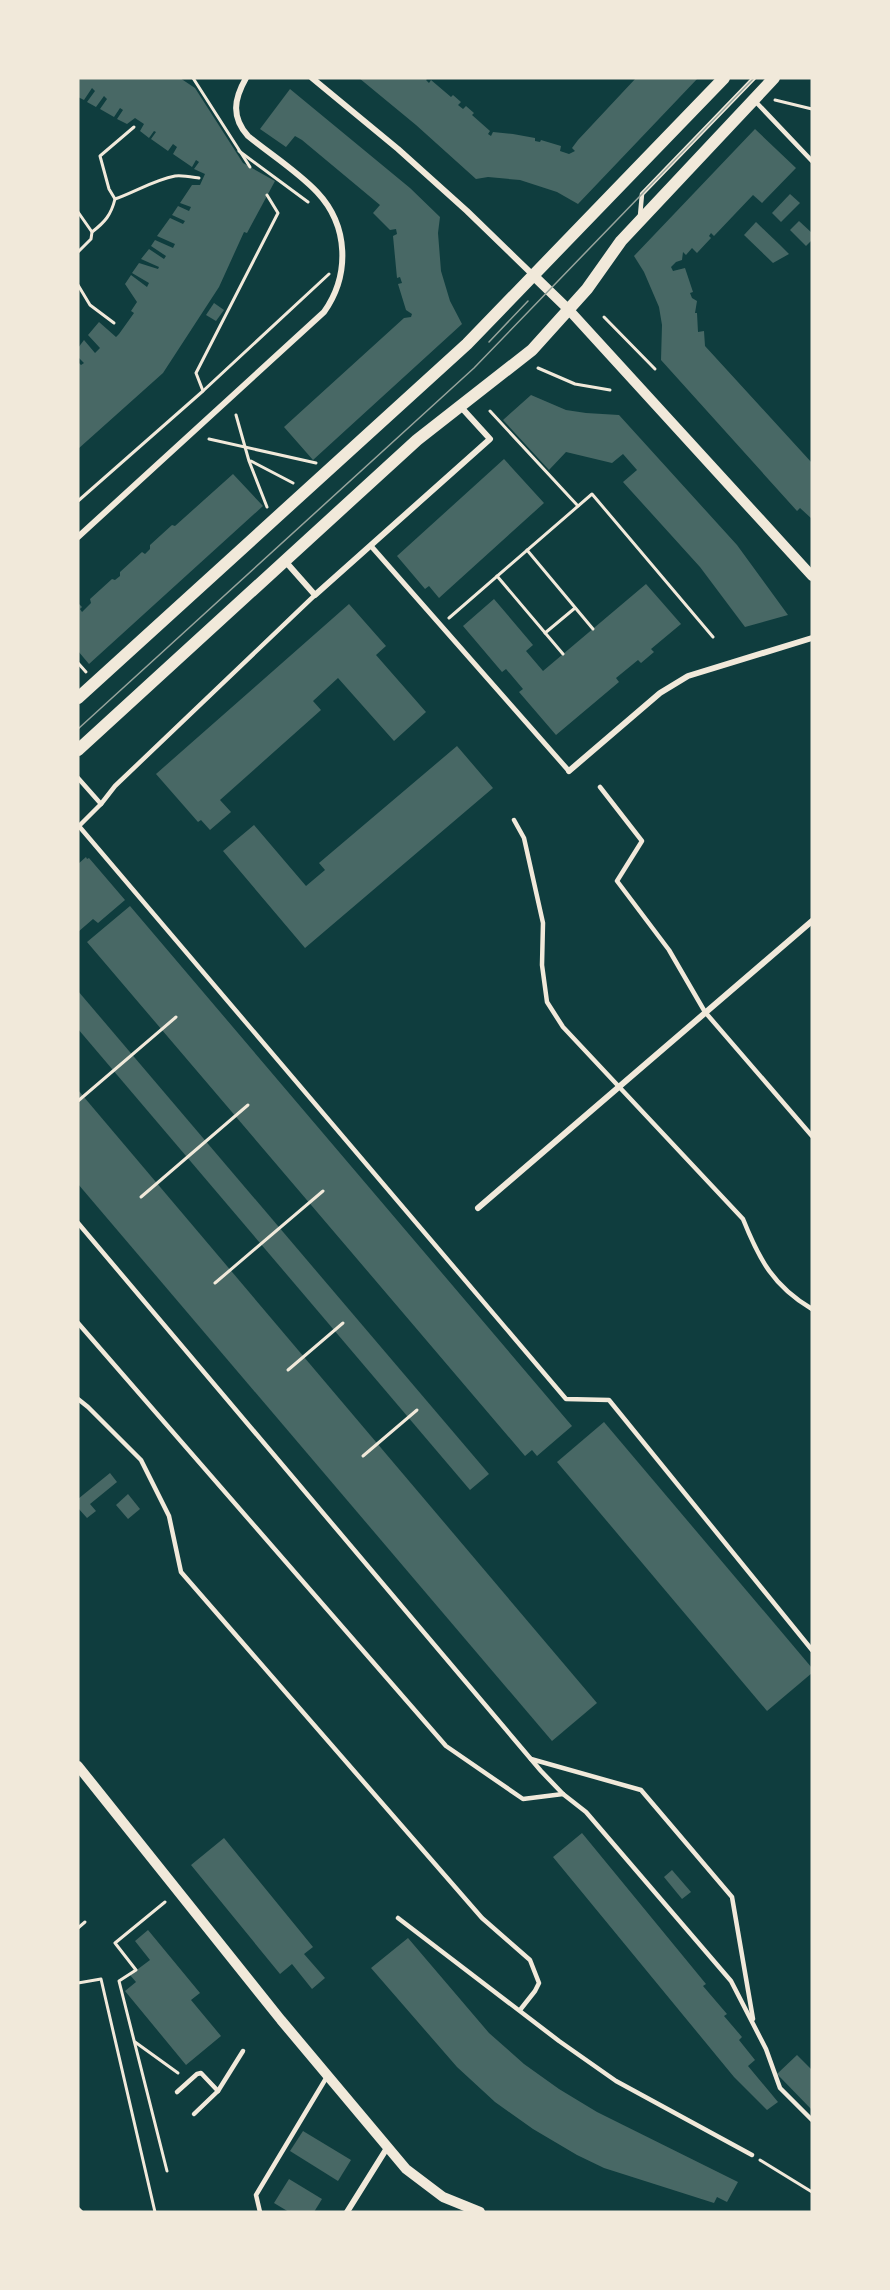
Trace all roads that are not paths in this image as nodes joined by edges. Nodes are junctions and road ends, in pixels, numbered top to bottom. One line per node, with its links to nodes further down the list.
1 (246, 78): 12 (street)
2 (312, 78): 9 (street)
3 (724, 78): 9 (main road)
4 (754, 78): 8 (lane)
5 (774, 78): 6 (main road)
6 (754, 99): 7 (lane); 8 (main road)
7 (812, 161)
8 (639, 222): 10 (main road)
9 (534, 276): 10 (street); 18 (main road)
10 (569, 310): 11 (main road); 15 (street)
11 (459, 406): 13 (street); 14 (main road)
12 (78, 537)
13 (371, 546): 16 (street); 20 (street)
14 (285, 561): 16 (street); 19 (main road)
15 (812, 576)
16 (315, 595): 23 (lane)
17 (812, 638): 20 (street)
18 (78, 698)
19 (78, 750)
20 (569, 771)
21 (78, 778): 23 (lane)
22 (600, 787): 27 (lane)
23 (101, 804): 25 (lane)
24 (514, 820): 28 (lane)
25 (78, 826): 35 (lane)
26 (812, 921): 27 (street)
27 (705, 1012): 28 (street); 29 (lane)
28 (618, 1087): 30 (street); 32 (lane)
29 (812, 1136)
30 (478, 1208)
31 (78, 1223): 36 (lane)
32 (812, 1309)
33 (78, 1323): 38 (lane)
34 (78, 1399): 40 (lane)
35 (812, 1650)
36 (531, 1759): 38 (lane); 41 (lane)
37 (78, 1766): 43 (street)
38 (563, 1794): 41 (lane)
39 (398, 1918): 40 (lane)
40 (520, 2010): 49 (lane)
41 (754, 2024): 47 (lane)
42 (243, 2051): 44 (lane)
43 (328, 2075): 48 (street); 50 (lane)
44 (218, 2091): 45 (lane); 46 (lane)
45 (177, 2092)
46 (194, 2114)
47 (812, 2120)
48 (387, 2148): 51 (street); 52 (street)
49 (752, 2155)
50 (260, 2212)
51 (347, 2212)
52 (480, 2212)

